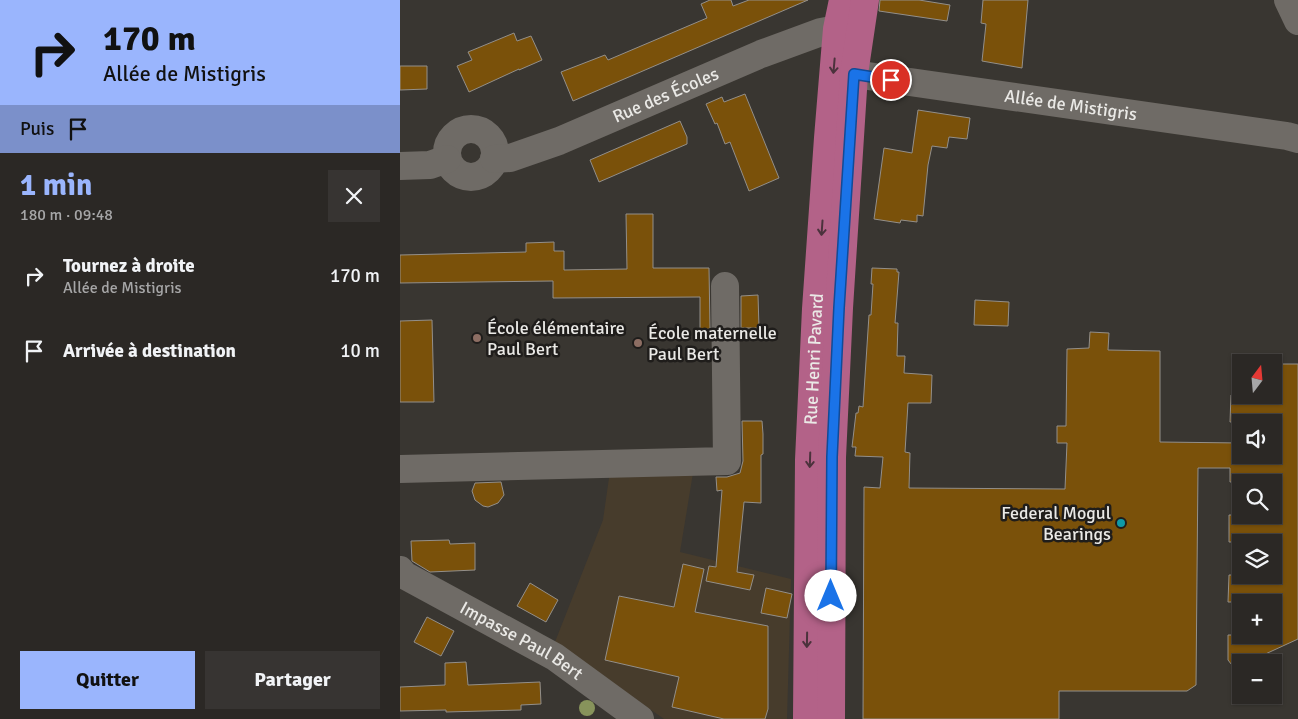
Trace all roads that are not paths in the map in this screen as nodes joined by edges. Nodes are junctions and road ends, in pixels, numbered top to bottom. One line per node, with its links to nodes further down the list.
1 (843, 0): 5 (main road, Rue Henri Pavard)
2 (865, 0): 6 (main road, Rue Henri Pavard)
3 (1288, 0): 4 (street)
4 (1298, 21)
5 (837, 29): 9 (street, Rue des Écoles); 15 (main road, Rue Henri Pavard, one-way to 15)
6 (854, 74): 7 (street, Allée de Mistigris); 16 (main road, Rue Henri Pavard)
7 (1294, 137)
8 (448, 159): 9 (street); 9 (street); 10 (street)
9 (494, 159)
10 (400, 166)
11 (725, 286): 12 (street)
12 (400, 469)
13 (400, 570): 14 (street, Impasse Paul Bert)
14 (640, 719)
15 (806, 719)
16 (831, 719)

